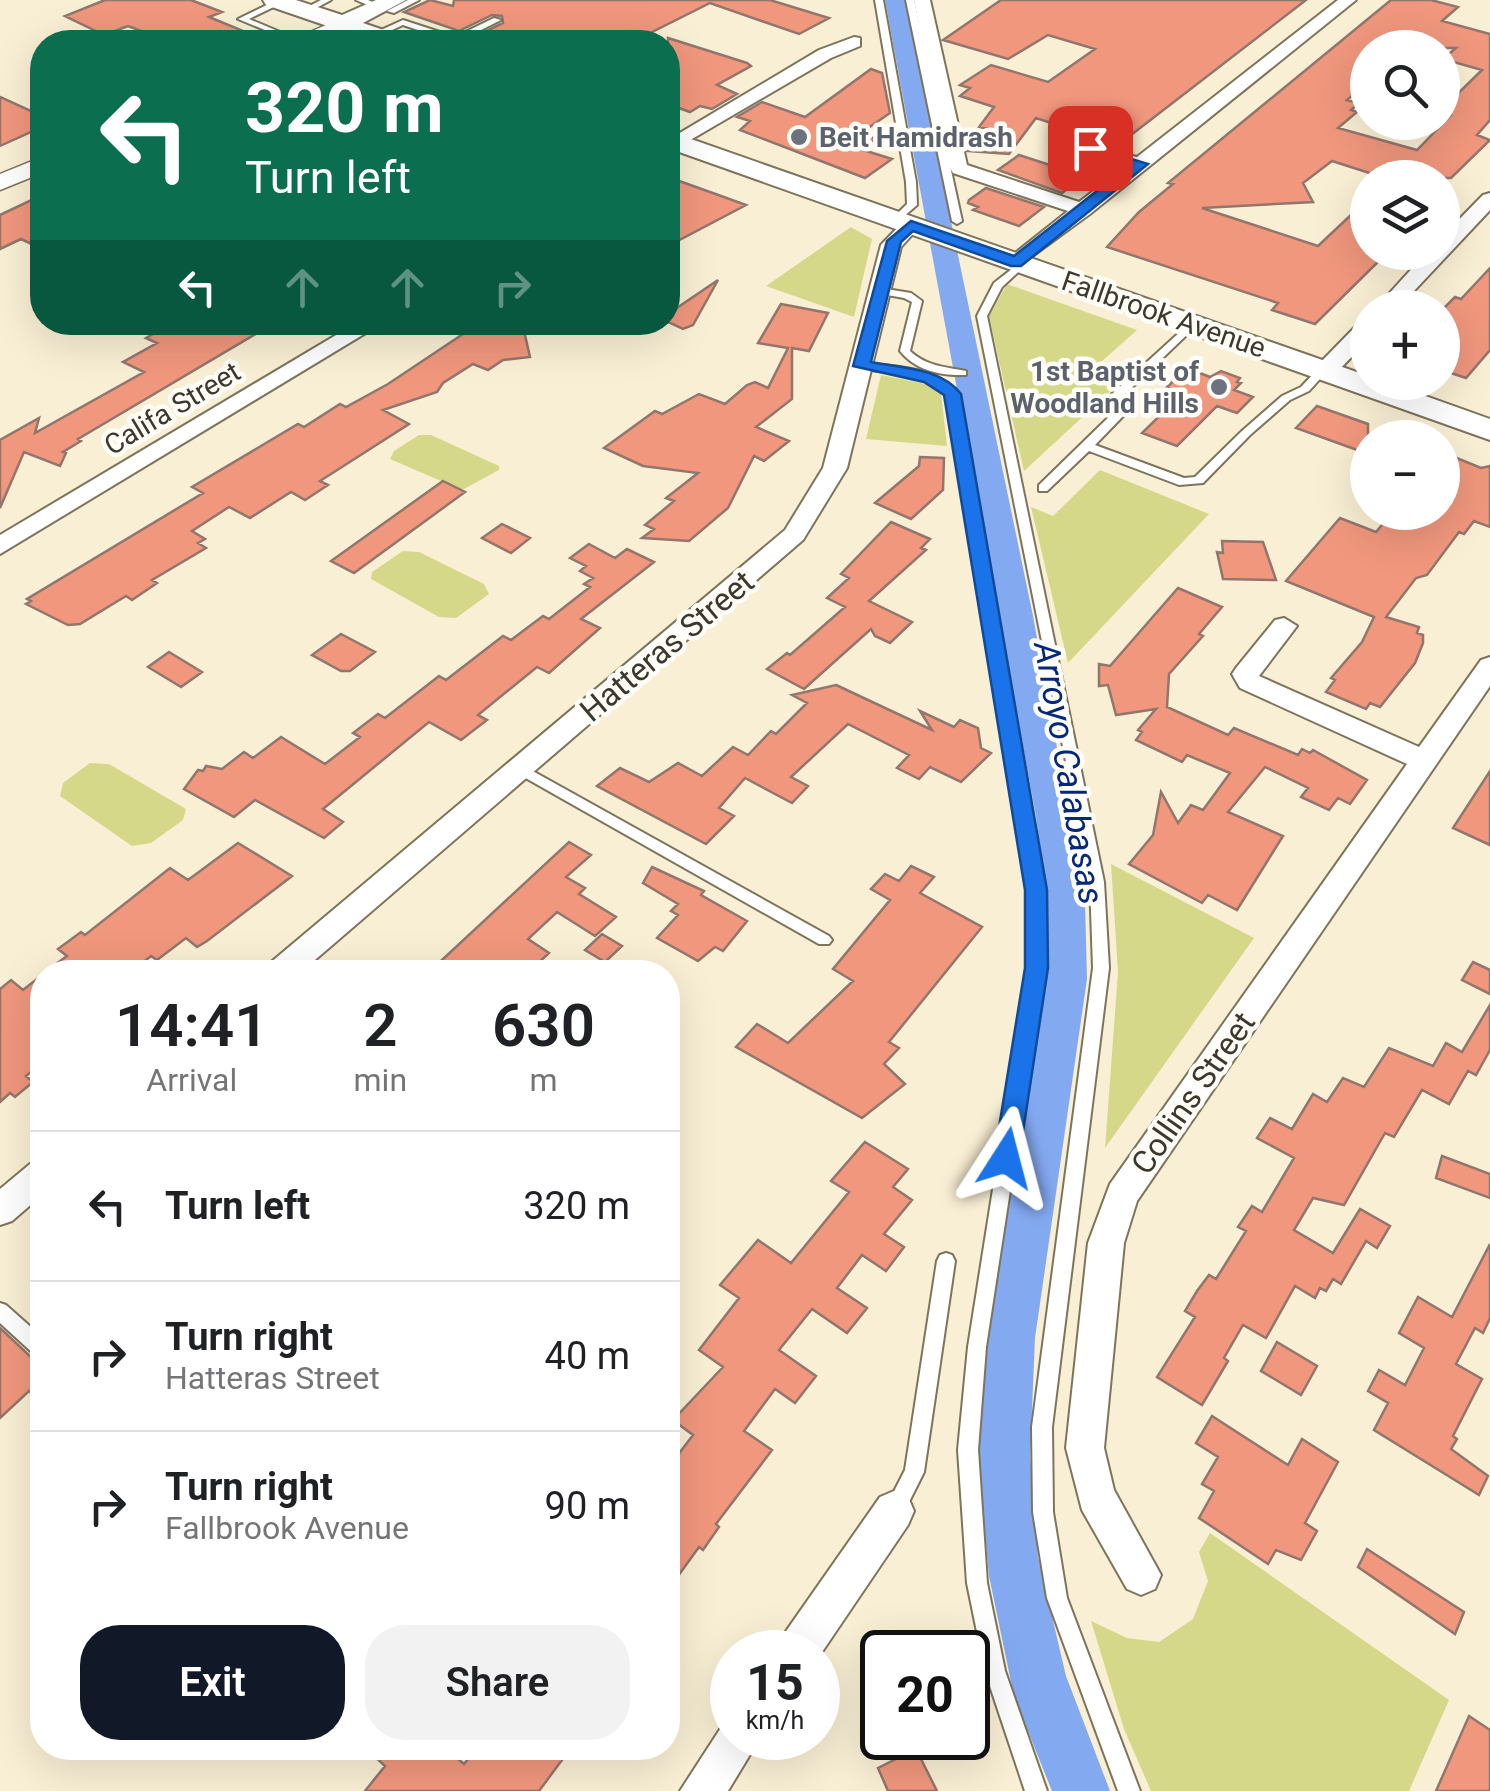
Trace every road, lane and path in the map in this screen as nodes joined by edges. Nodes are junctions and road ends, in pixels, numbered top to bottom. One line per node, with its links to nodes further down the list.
1 (327, 0): 8 (lane)
2 (415, 0): 9 (lane)
3 (879, 0): 25 (lane)
4 (910, 0): 25 (lane)
5 (922, 0): 24 (street)
6 (1348, 0): 20 (street)
7 (277, 1): 8 (main road); 12 (lane)
8 (304, 10): 11 (main road)
9 (386, 17): 11 (main road); 14 (lane)
10 (497, 20): 15 (lane)
11 (342, 24): 13 (street)
12 (270, 30)
13 (328, 30)
14 (421, 30)
15 (477, 30)
16 (854, 42): 17 (street)
17 (680, 138)
18 (1064, 144): 20 (street)
19 (680, 146): 25 (main road, Fallbrook Avenue)
20 (1141, 164): 24 (street)
21 (30, 169): 22 (street)
22 (0, 183)
23 (1490, 199): 26 (street)
24 (1082, 210): 27 (street)
25 (930, 228): 27 (main road, Fallbrook Avenue); 30 (street, Hatteras Street)
26 (1460, 230)
27 (1019, 263): 31 (main road, Fallbrook Avenue); 58 (lane)
28 (1422, 270): 29 (street)
29 (1403, 290)
30 (880, 291): 34 (street, Hatteras Street); 36 (lane)
31 (1192, 324): 35 (main road, Fallbrook Avenue); 38 (lane)
32 (352, 335): 40 (street, Califa Street)
33 (1350, 345): 35 (street)
34 (862, 366): 44 (street, Hatteras Street); 57 (lane)
35 (1324, 371): 37 (main road, Fallbrook Avenue); 38 (lane)
36 (962, 373)
37 (1490, 430)
38 (1087, 446): 39 (lane)
39 (1043, 488)
40 (0, 546)
41 (1284, 626): 43 (street)
42 (1490, 666): 43 (street, Collins Street)
43 (1425, 761): 53 (street, Collins Street)
44 (520, 769): 45 (lane); 46 (street, Hatteras Street)
45 (824, 940)
46 (295, 960)
47 (30, 1184): 48 (street)
48 (0, 1210)
49 (946, 1261): 52 (lane)
50 (0, 1311): 51 (lane)
51 (30, 1338)
52 (894, 1511): 54 (street)
53 (1140, 1574)
54 (812, 1630)
55 (724, 1760): 56 (street)
56 (702, 1791)
57 (1036, 1791)
58 (1128, 1791)

